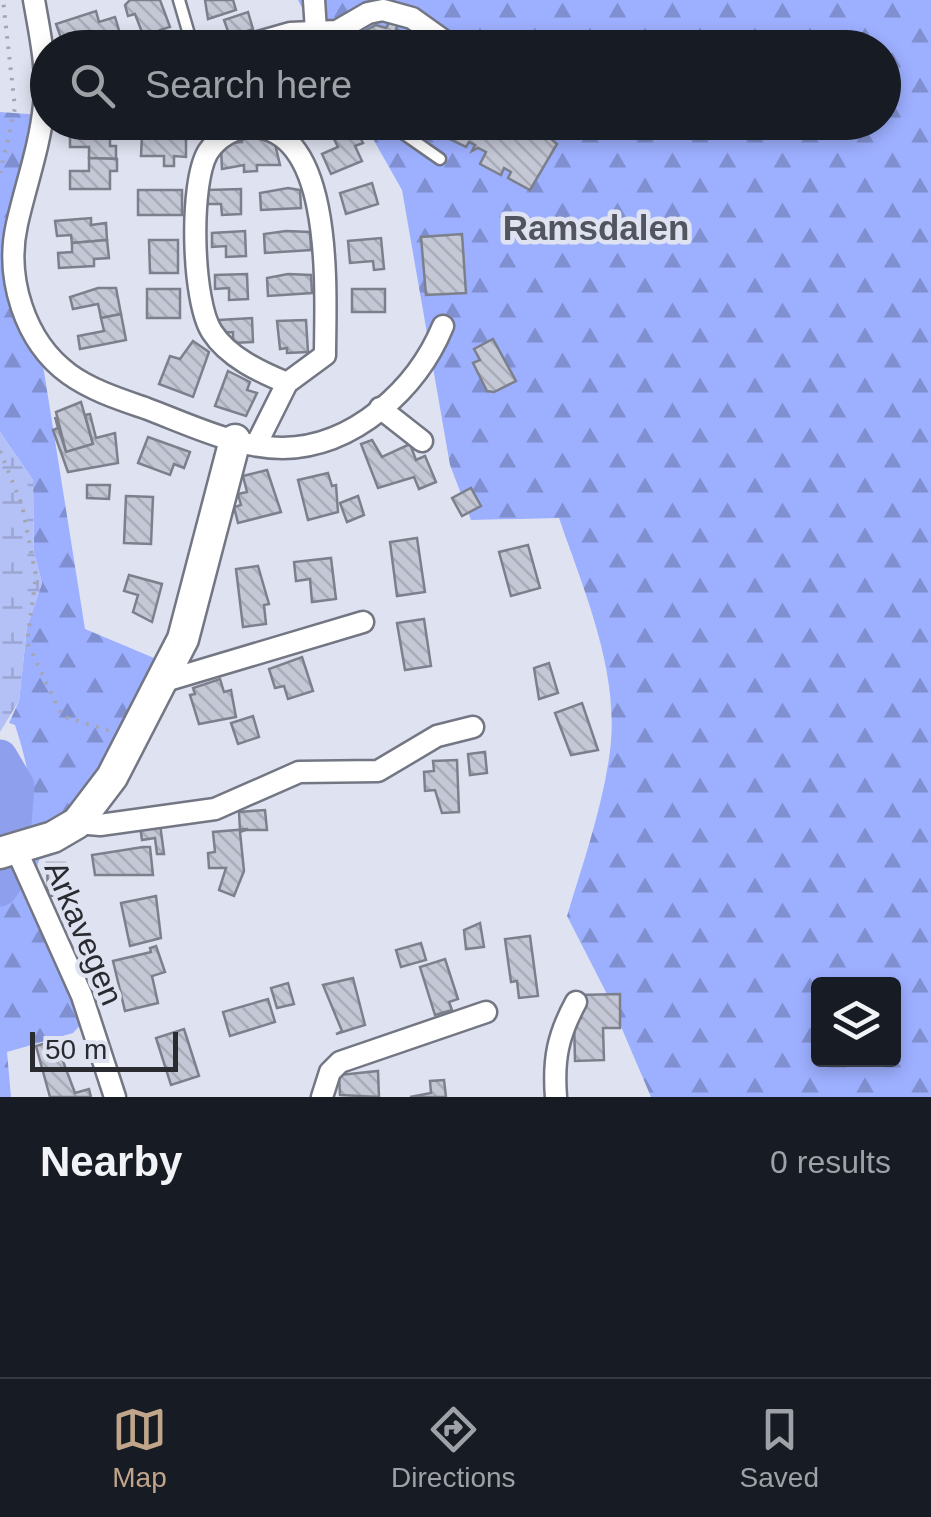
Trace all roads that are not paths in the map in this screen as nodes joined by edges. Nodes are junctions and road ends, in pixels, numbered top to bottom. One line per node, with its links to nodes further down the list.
1 (34, 0): 4 (street)
2 (179, 0): 5 (lane)
3 (314, 0): 6 (street)
4 (39, 30)
5 (188, 30)
6 (320, 30)
7 (339, 30): 8 (street)
8 (431, 30)
9 (40, 140): 18 (street)
10 (221, 140): 15 (street)
11 (286, 140): 15 (street)
12 (413, 140): 13 (lane)
13 (440, 159)
14 (443, 326): 16 (street)
15 (287, 383): 18 (street)
16 (380, 408): 17 (street); 18 (street)
17 (422, 441)
18 (245, 443): 20 (street)
19 (363, 622): 20 (street)
20 (165, 681): 22 (street)
21 (473, 727): 22 (street)
22 (77, 822): 23 (street)
23 (8, 851): 26 (street, Arkavegen)
24 (576, 1002): 28 (street)
25 (486, 1012): 27 (street)
26 (114, 1097)
27 (322, 1097)
28 (556, 1097)

